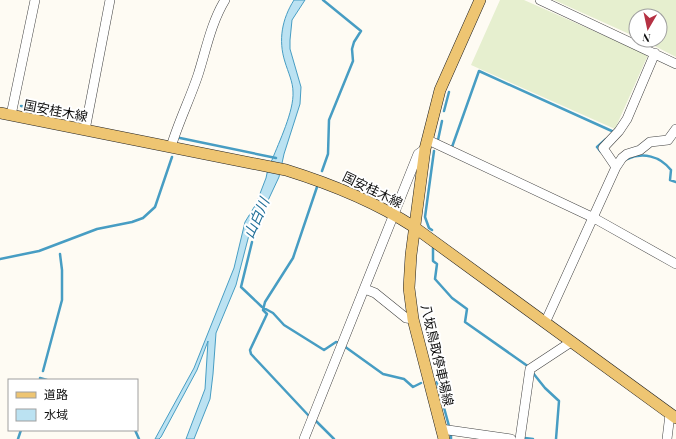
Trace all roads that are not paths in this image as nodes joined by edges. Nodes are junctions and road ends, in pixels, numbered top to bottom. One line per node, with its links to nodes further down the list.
1 (35, 0): 8 (street)
2 (110, 0): 10 (street)
3 (225, 0): 12 (street)
4 (480, 0): 11 (main road, 八坂鳥取停車場線)
5 (540, 0): 6 (street)
6 (655, 53): 7 (street); 13 (street)
7 (676, 64)
8 (6, 114): 10 (main road, 国安桂木線)
9 (676, 129): 13 (street)
10 (85, 130): 12 (main road, 国安桂木線)
11 (426, 145): 14 (street); 15 (street); 16 (main road, 八坂鳥取停車場線)
12 (171, 147): 14 (main road, 国安桂木線)
13 (616, 167): 15 (street)
14 (395, 214): 16 (main road, 国安桂木線); 18 (street)
15 (594, 218): 17 (street); 20 (street)
16 (414, 227): 19 (main road, 八坂鳥取停車場線); 20 (main road, 国安桂木線)
17 (676, 264)
18 (365, 289): 19 (street); 24 (street)
19 (413, 319): 23 (main road, 八坂鳥取停車場線)
20 (545, 323): 21 (main road, 国安桂木線)
21 (571, 342): 22 (main road, 国安桂木線); 26 (street)
22 (673, 416): 27 (street)
23 (442, 434): 25 (street)
24 (304, 439)
25 (511, 439)
26 (520, 439)
27 (667, 439)

